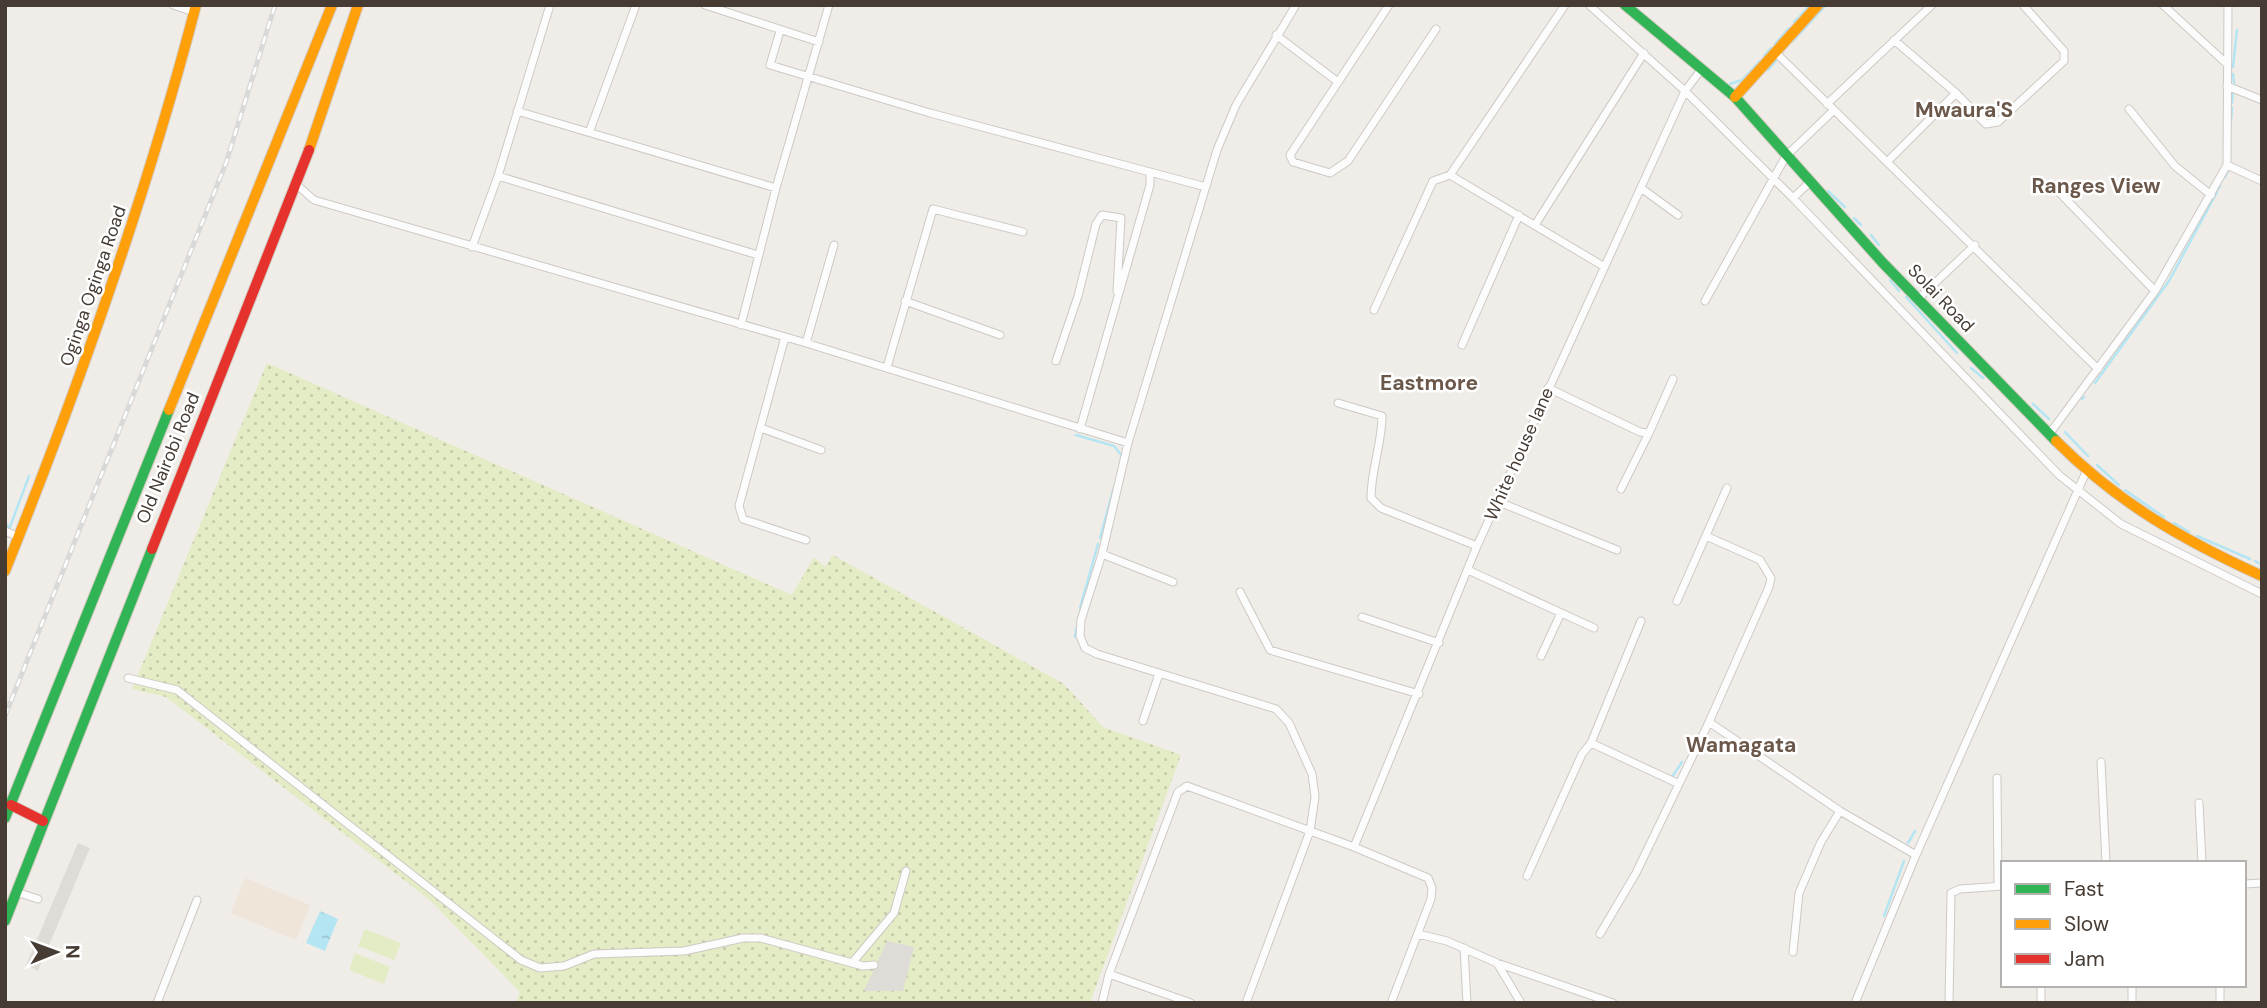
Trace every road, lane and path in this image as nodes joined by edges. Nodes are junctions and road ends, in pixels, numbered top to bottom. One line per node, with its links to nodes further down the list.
1 (173, 5): 18 (street)
2 (332, 5): 123 (main road, Old Nairobi Road)
3 (358, 5): 49 (main road, Old Nairobi Road)
4 (550, 5): 38 (street)
5 (636, 5): 39 (street)
6 (705, 5): 19 (street)
7 (829, 5): 24 (street)
8 (1296, 5): 22 (street)
9 (1390, 5): 30 (street)
10 (1565, 5): 44 (street)
11 (1589, 5): 25 (street)
12 (1625, 5): 28 (main road, Solai Road)
13 (1818, 5): 26 (main road)
14 (1931, 5): 23 (street)
15 (2023, 5): 33 (street)
16 (2163, 5): 27 (street)
17 (2228, 5): 27 (street)
18 (195, 9): 95 (main road, Oginga Oginga Road)
19 (728, 9): 21 (street)
20 (1436, 29): 30 (street)
21 (780, 30): 24 (street); 29 (street)
22 (1276, 35): 30 (street); 50 (street)
23 (1894, 40): 33 (street); 36 (street)
24 (819, 42): 29 (street)
25 (1644, 53): 32 (street); 58 (street)
26 (1776, 53): 34 (main road); 36 (street)
27 (2227, 64): 31 (street)
28 (1701, 70): 32 (street, White house lane); 34 (main road, Solai Road)
29 (807, 77): 43 (street); 52 (street)
30 (1338, 82)
31 (2227, 86): 35 (street); 42 (street)
32 (1685, 91): 46 (street); 53 (street, White house lane)
33 (1956, 93): 41 (street)
34 (1735, 97): 40 (main road, Solai Road)
35 (2262, 100)
36 (1830, 107): 40 (street); 41 (street)
37 (2129, 109): 54 (street)
38 (517, 111): 39 (street); 45 (street)
39 (590, 130): 52 (street)
40 (1786, 156): 46 (street); 48 (main road, Solai Road)
41 (1887, 162): 61 (street)
42 (2227, 164): 47 (street); 54 (street)
43 (1150, 172): 50 (street); 69 (street)
44 (1450, 175): 56 (street); 70 (street)
45 (498, 176): 62 (street); 63 (street)
46 (1772, 178): 55 (street); 68 (street)
47 (2262, 181)
48 (1809, 183): 55 (street); 66 (main road, Solai Road)
49 (297, 185): 62 (street); 126 (main road, Old Nairobi Road)
50 (1206, 187): 86 (street)
51 (2054, 187): 65 (street)
52 (776, 188): 63 (street)
53 (1641, 188): 57 (street); 64 (street, White house lane)
54 (2211, 195): 65 (street)
55 (1793, 198): 91 (street)
56 (1518, 215): 58 (street); 75 (street)
57 (1678, 215)
58 (1535, 225): 64 (street)
59 (1023, 232): 67 (street)
60 (834, 245): 74 (street)
61 (1975, 245): 66 (street); 78 (street)
62 (472, 247): 71 (street)
63 (758, 254): 71 (street)
64 (1603, 266): 80 (street, White house lane)
65 (2155, 291): 78 (street)
66 (1918, 299): 85 (main road, Solai Road)
67 (905, 301): 72 (street); 77 (street)
68 (1705, 301)
69 (1116, 306): 76 (street); 83 (street)
70 (1374, 310)
71 (741, 325): 73 (street)
72 (1000, 335)
73 (785, 337): 74 (street); 82 (street)
74 (806, 343): 77 (street)
75 (1462, 345)
76 (1056, 361)
77 (887, 367): 83 (street)
78 (2098, 369): 85 (street)
79 (1673, 379): 84 (street)
80 (1548, 388): 84 (street); 92 (street, White house lane)
81 (1338, 403): 97 (street)
82 (761, 428): 87 (street); 96 (street)
83 (1080, 429): 86 (street)
84 (1649, 433): 90 (street)
85 (2050, 433): 88 (main road, Solai Road)
86 (1128, 443): 99 (street)
87 (821, 450)
88 (2087, 472): 91 (street); 102 (main road, Solai Road)
89 (1727, 488): 94 (street)
90 (1621, 489)
91 (2079, 489): 105 (street); 129 (street)
92 (1499, 502): 97 (street, White house lane); 98 (street)
93 (5, 531): 95 (street)
94 (1706, 536): 106 (street); 117 (street)
95 (19, 537): 101 (main road, Oginga Oginga Road)
96 (806, 540)
97 (1478, 546): 100 (street, White house lane)
98 (1617, 550)
99 (1102, 554): 103 (street); 113 (street)
100 (1468, 570): 107 (street); 111 (street, White house lane)
101 (5, 571)
102 (2262, 576)
103 (1173, 582)
104 (1240, 593): 115 (street)
105 (2262, 594)
106 (1677, 601)
107 (1561, 613): 110 (street); 112 (street)
108 (1362, 617): 111 (street)
109 (1641, 621): 118 (street)
110 (1594, 628)
111 (1439, 643): 115 (street, White house lane)
112 (1541, 656)
113 (1159, 674): 116 (street); 127 (street)
114 (128, 678): 143 (street)
115 (1419, 694): 128 (street, White house lane)
116 (1143, 721)
117 (1709, 722): 121 (street); 124 (street)
118 (1591, 743): 121 (street); 133 (street)
119 (2101, 762): 130 (street)
120 (1997, 778): 134 (street)
121 (1677, 783): 140 (street)
122 (2199, 803): 131 (street)
123 (10, 805): 125 (main road, Old Nairobi Road); 126 (main road)
124 (1840, 811): 129 (street); 142 (street)
125 (5, 818)
126 (43, 821): 135 (main road, Old Nairobi Road)
127 (1310, 831): 128 (street); 146 (street); 151 (street)
128 (1354, 847): 139 (street)
129 (1916, 855): 156 (street)
130 (2106, 861)
131 (2202, 861)
132 (906, 871): 143 (street)
133 (1527, 876)
134 (2000, 886): 157 (street)
135 (16, 892): 136 (street); 138 (main road, Old Nairobi Road)
136 (38, 899)
137 (197, 900): 148 (street)
138 (5, 921)
139 (1418, 934): 141 (street); 152 (street)
140 (1600, 934)
141 (1464, 948): 144 (street); 153 (street)
142 (1793, 953)
143 (852, 963): 145 (street)
144 (1497, 963): 147 (street); 154 (street)
145 (874, 965)
146 (1109, 974): 149 (street); 150 (street)
147 (1602, 1001): 155 (street)
148 (157, 1003)
149 (1102, 1003)
150 (1191, 1003)
151 (1246, 1003)
152 (1391, 1003)
153 (1467, 1003)
154 (1521, 1003)
155 (1614, 1003)
156 (1855, 1003)
157 (1949, 1003)

